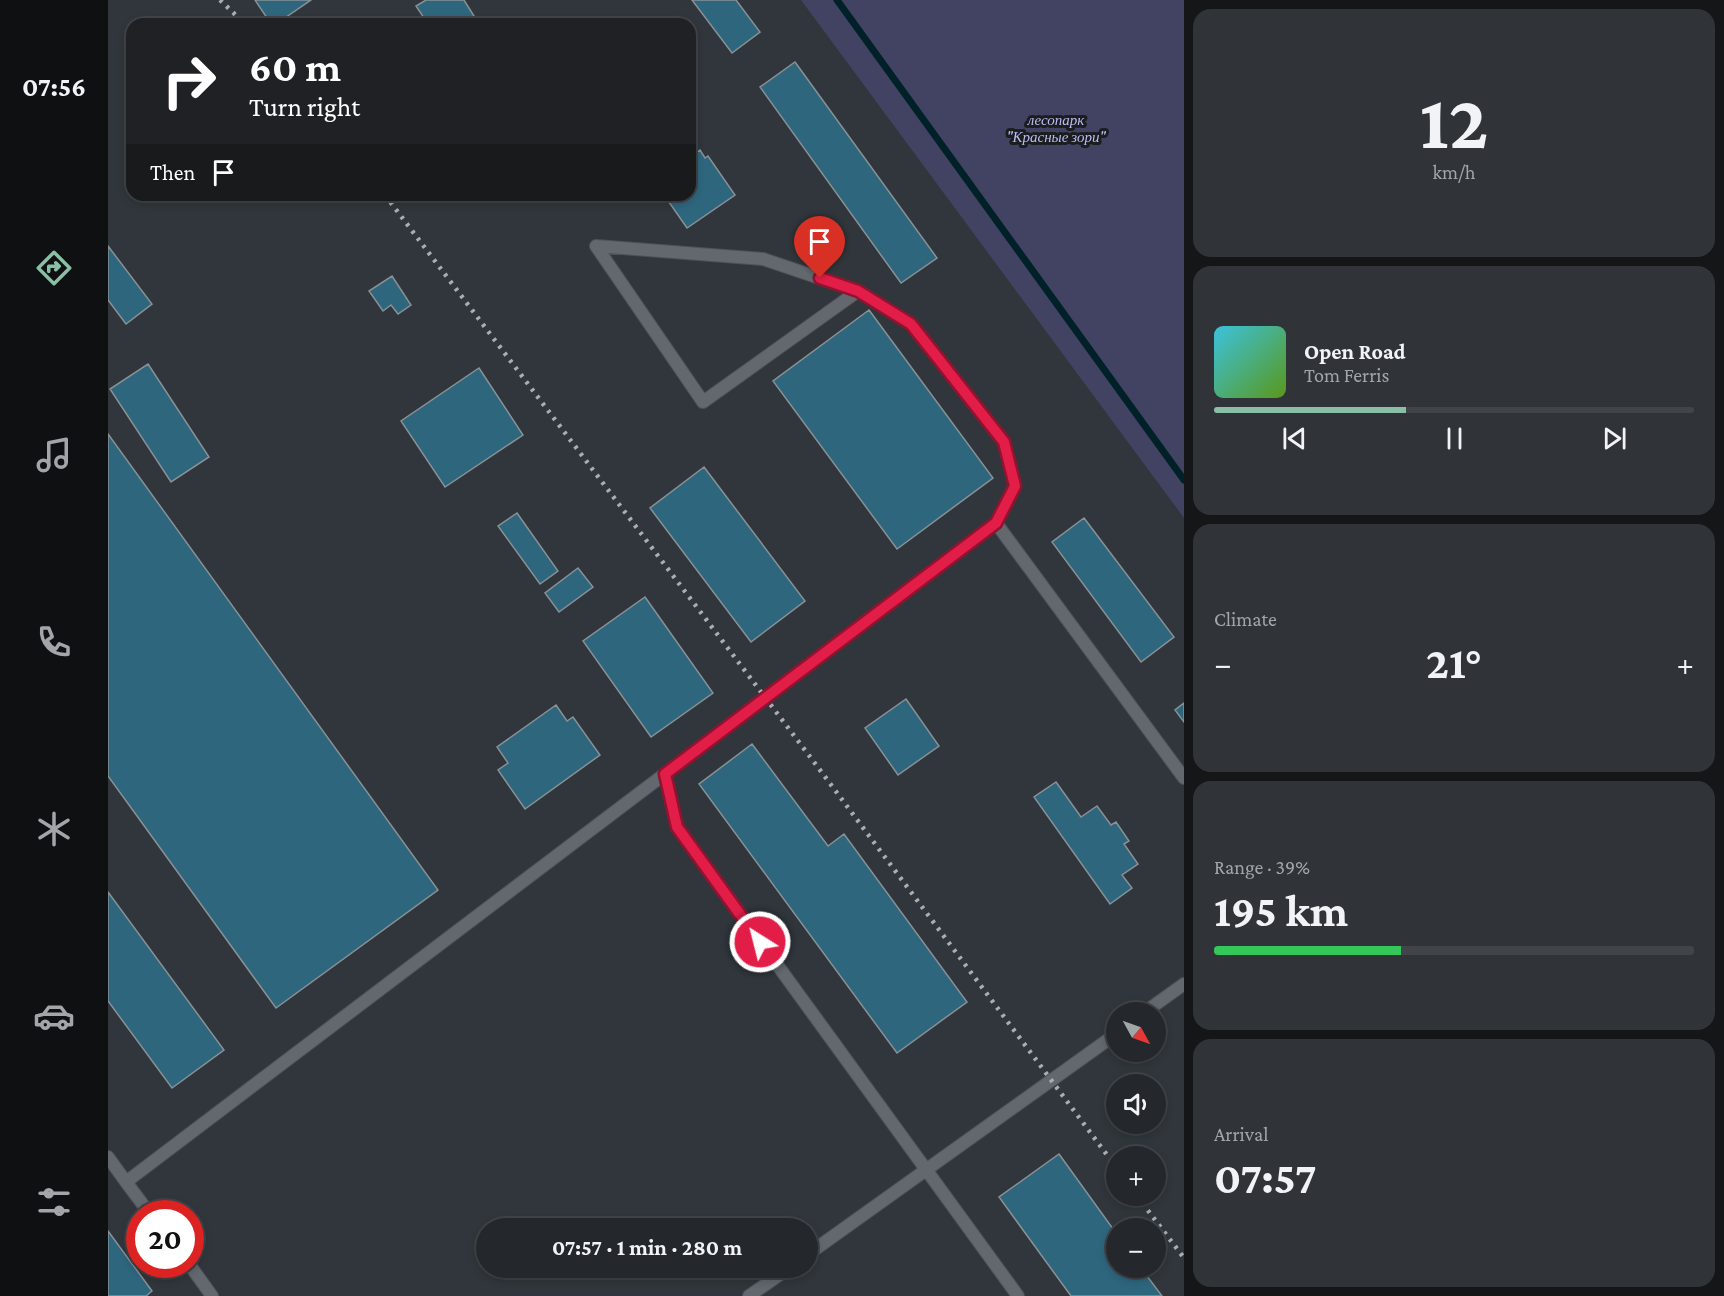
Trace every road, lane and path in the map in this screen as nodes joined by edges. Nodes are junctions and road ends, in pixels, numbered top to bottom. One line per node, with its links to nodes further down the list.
1 (858, 291): 1 (lane); 2 (lane)
2 (996, 523): 3 (lane); 4 (lane)
3 (665, 774): 9 (lane); 10 (lane)
4 (1184, 778)
5 (1184, 984): 6 (lane)
6 (1159, 1002)
7 (1106, 1041): 9 (lane)
8 (108, 1156): 10 (lane)
9 (926, 1172): 12 (lane); 17 (lane)
10 (126, 1182): 11 (lane)
11 (140, 1200)
12 (818, 1247)
13 (199, 1278): 15 (lane)
14 (775, 1278): 16 (lane)
15 (212, 1296)
16 (749, 1296)
17 (1018, 1296)

